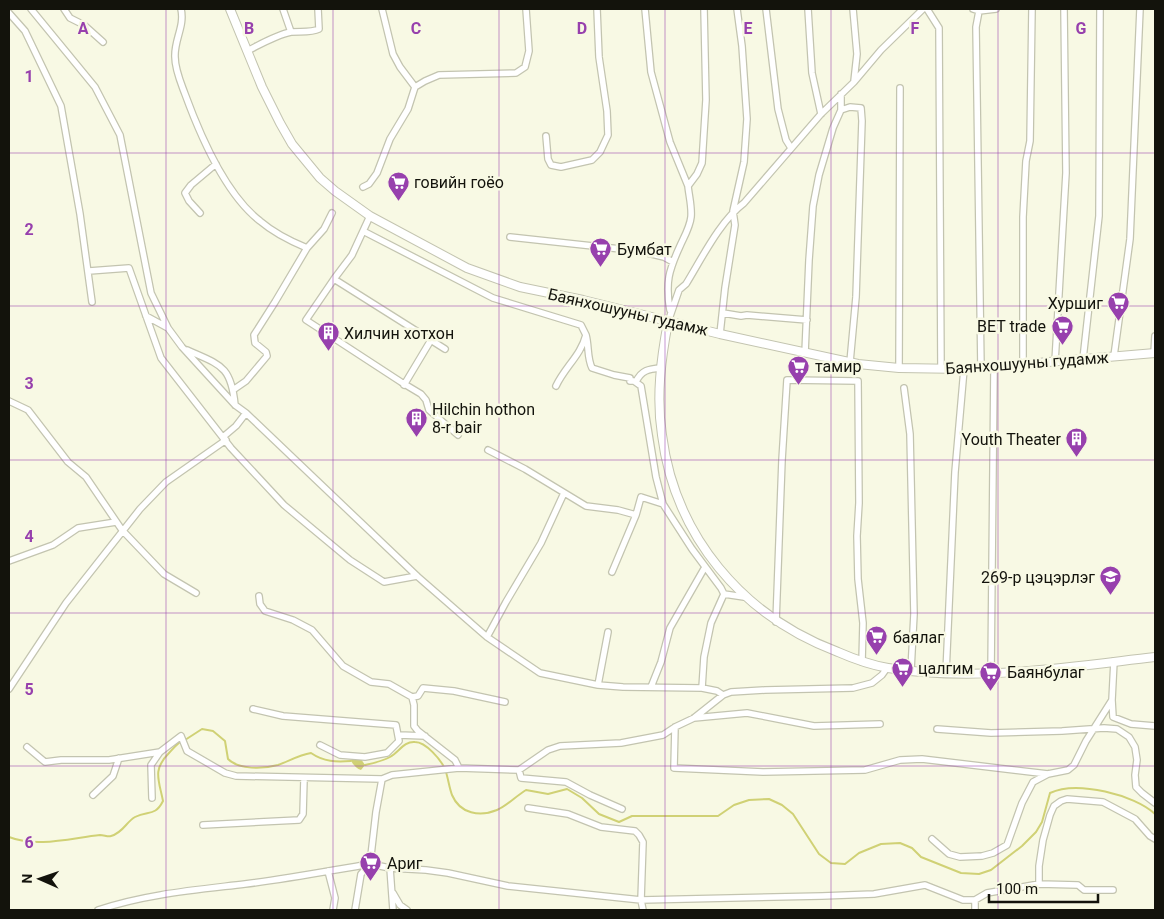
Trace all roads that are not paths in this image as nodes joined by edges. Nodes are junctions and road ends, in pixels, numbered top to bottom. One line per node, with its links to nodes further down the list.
1 (31, 9): 54 (street)
2 (64, 9): 25 (street)
3 (181, 9): 35 (street)
4 (230, 9): 26 (main road, Баянхошууны гудамж)
5 (283, 9): 24 (street)
6 (318, 9): 24 (street)
7 (382, 9): 28 (street)
8 (526, 9): 28 (street)
9 (597, 9): 33 (street)
10 (645, 9): 36 (street)
11 (704, 9): 36 (street)
12 (737, 9): 38 (street)
13 (766, 9): 34 (street)
14 (808, 9): 32 (street)
15 (853, 9): 27 (street)
16 (925, 9): 27 (street); 73 (street)
17 (996, 9): 22 (street)
18 (1032, 9): 67 (street)
19 (1064, 9): 66 (street)
20 (1100, 9): 64 (street)
21 (1140, 9): 63 (street)
22 (976, 10): 72 (street)
23 (9, 13): 46 (street)
24 (291, 32): 26 (street)
25 (103, 42)
26 (247, 51): 41 (main road, Баянхошууны гудамж)
27 (854, 82): 30 (street)
28 (415, 87): 37 (street)
29 (900, 88): 70 (street)
30 (841, 94): 31 (street); 32 (street)
31 (841, 110): 52 (street); 65 (street)
32 (821, 114): 34 (street)
33 (546, 136)
34 (790, 148): 38 (street)
35 (216, 164): 39 (street); 44 (street)
36 (688, 186): 45 (street)
37 (363, 187)
38 (733, 211): 49 (street); 50 (street)
39 (200, 213)
40 (332, 213): 44 (street)
41 (370, 216): 42 (street); 53 (main road, Баянхошууны гудамж)
42 (363, 232): 47 (street); 56 (street)
43 (510, 237): 45 (street)
44 (306, 248): 78 (street)
45 (672, 262): 49 (street)
46 (89, 271): 48 (street); 51 (street)
47 (334, 279): 58 (street); 75 (street)
48 (92, 302)
49 (671, 312): 53 (street)
50 (723, 313): 52 (street); 55 (street)
51 (146, 315): 54 (street); 83 (street)
52 (807, 320): 61 (street)
53 (668, 322): 55 (main road, Баянхошууны гудамж); 69 (main road)
54 (168, 328): 60 (street)
55 (720, 334): 61 (main road, Баянхошууны гудамж)
56 (586, 335): 74 (street); 76 (street)
57 (1155, 336): 62 (street)
58 (431, 340): 59 (street); 75 (street)
59 (445, 348)
60 (185, 349): 78 (street); 80 (street)
61 (805, 353): 65 (main road, Баянхошууны гудамж)
62 (1155, 353): 63 (main road, Баянхошууны гудамж)
63 (1114, 356): 64 (main road, Баянхошууны гудамж)
64 (1083, 360): 66 (main road, Баянхошууны гудамж)
65 (850, 362): 70 (main road, Баянхошууны гудамж)
66 (1055, 362): 67 (main road, Баянхошууны гудамж)
67 (1023, 364): 68 (main road, Баянхошууны гудамж)
68 (994, 367): 72 (main road, Баянхошууны гудамж); 106 (street)
69 (661, 368): 74 (street); 97 (main road)
70 (899, 368): 73 (main road, Баянхошууны гудамж)
71 (964, 368): 72 (main road, Баянхошууны гудамж); 73 (main road, Баянхошууны гудамж); 107 (street)
72 (981, 368)
73 (941, 369)
74 (636, 382): 86 (street)
75 (404, 384): 82 (street)
76 (556, 386)
77 (904, 388): 105 (street)
78 (233, 390): 80 (street)
79 (9, 401): 88 (street)
80 (235, 405): 81 (street)
81 (246, 413): 83 (street); 93 (street)
82 (458, 435)
83 (224, 438): 89 (street); 93 (street)
84 (488, 450): 85 (street)
85 (564, 493): 87 (street); 100 (street)
86 (663, 504): 87 (street); 91 (street)
87 (636, 515): 92 (street)
88 (116, 522): 89 (street); 90 (street)
89 (122, 530): 94 (street); 111 (street)
90 (9, 561)
91 (705, 567): 95 (street); 109 (street)
92 (612, 572)
93 (417, 576): 100 (street)
94 (196, 593)
95 (724, 594): 97 (street); 110 (street)
96 (259, 596): 113 (street)
97 (744, 596): 98 (main road)
98 (776, 622): 103 (main road); 103 (street)
99 (608, 632): 108 (street)
100 (487, 637): 108 (street)
101 (1155, 656): 102 (main road)
102 (1114, 661): 106 (main road); 114 (street)
103 (862, 662): 104 (main road)
104 (887, 668): 105 (main road); 112 (street)
105 (911, 670): 107 (main road)
106 (991, 672): 107 (main road)
107 (946, 673)
108 (598, 685): 109 (street)
109 (652, 687): 110 (street)
110 (702, 688): 112 (street)
111 (9, 689)
112 (723, 695): 117 (street)
113 (412, 697): 115 (street); 124 (street)
114 (1112, 700): 119 (street); 121 (street)
115 (505, 702)
116 (253, 708): 123 (street)
117 (694, 718): 118 (street); 120 (street)
118 (880, 724)
119 (1155, 726)
120 (675, 727): 130 (street); 131 (street)
121 (1094, 728): 122 (street); 131 (street); 136 (street)
122 (937, 729)
123 (399, 735): 124 (street); 125 (street)
124 (425, 736): 129 (street)
125 (320, 745)
126 (27, 747): 128 (street)
127 (160, 752): 128 (street); 132 (street); 135 (street)
128 (119, 758): 134 (street)
129 (456, 768): 130 (street); 133 (street)
130 (519, 770): 138 (street)
131 (1048, 774): 140 (street)
132 (304, 778): 133 (street); 139 (street)
133 (382, 779): 142 (street)
134 (93, 795)
135 (152, 798)
136 (1155, 803)
137 (528, 808): 148 (street)
138 (622, 809)
139 (203, 825)
140 (932, 839)
141 (1155, 839): 145 (street)
142 (370, 864): 143 (street); 144 (street); 152 (street)
143 (390, 868): 147 (street); 148 (street)
144 (328, 871): 150 (street); 151 (street)
145 (1039, 884): 146 (street); 149 (street)
146 (1113, 890)
147 (392, 891): 153 (street); 154 (street)
148 (642, 900): 149 (street); 155 (street)
149 (975, 900): 156 (street)
150 (98, 910)
151 (333, 910)
152 (355, 910)
153 (393, 910)
154 (408, 910)
155 (643, 910)
156 (975, 910)

